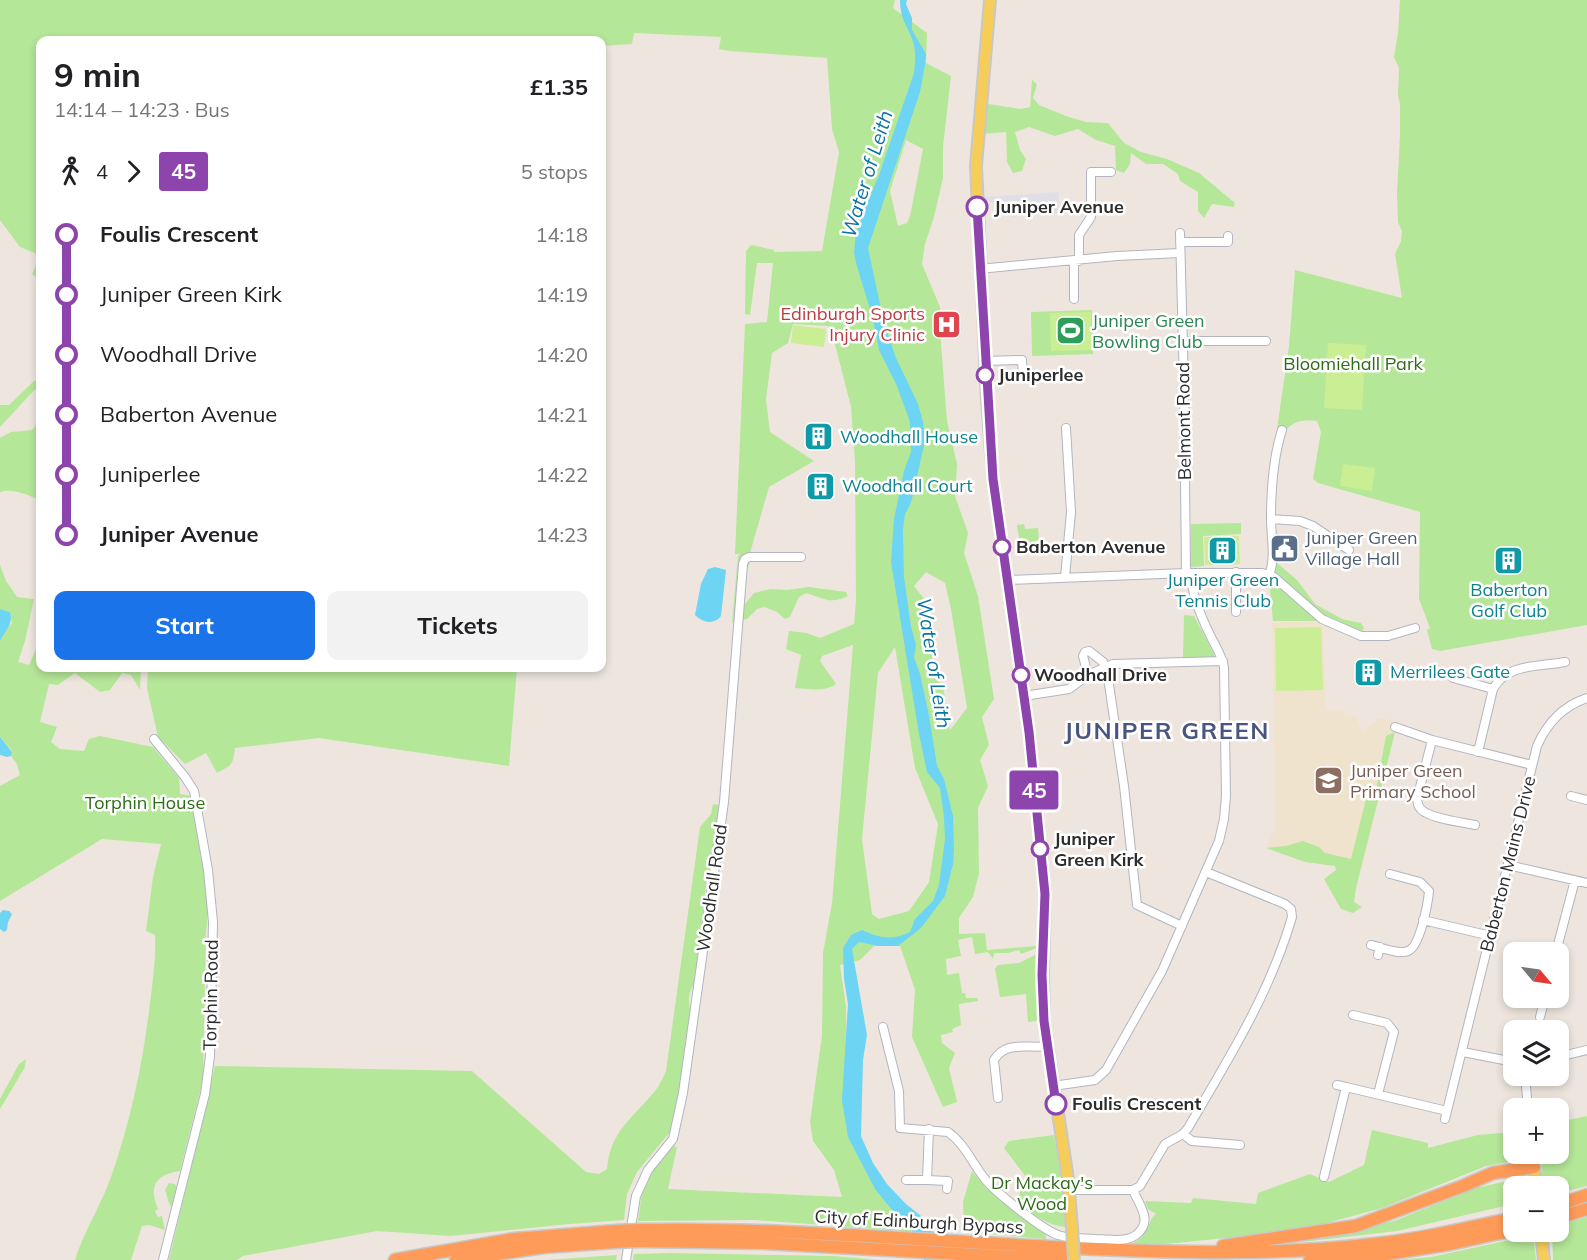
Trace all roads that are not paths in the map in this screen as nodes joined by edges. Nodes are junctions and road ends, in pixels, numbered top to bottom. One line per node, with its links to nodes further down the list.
1 (990, 0): 8 (main road)
2 (1112, 172): 7 (street)
3 (1180, 233): 5 (street, Belmont Road)
4 (1228, 236): 5 (street)
5 (1180, 242): 6 (street, Belmont Road)
6 (1180, 253): 7 (street); 10 (street, Belmont Road)
7 (1077, 261): 8 (street); 9 (street)
8 (979, 269): 12 (main road)
9 (1074, 299)
10 (1183, 341): 11 (street); 20 (street, Belmont Road)
11 (1266, 341)
12 (985, 361): 13 (street); 23 (main road)
13 (1023, 376)
14 (1066, 428): 22 (street)
15 (1282, 430): 16 (street)
16 (1271, 519): 17 (street); 21 (street)
17 (1349, 550)
18 (801, 557): 91 (street, Woodhall Road)
19 (1236, 572): 20 (street); 21 (street); 24 (street)
20 (1188, 573): 22 (street); 26 (street, Belmont Road)
21 (1269, 575): 25 (street)
22 (1065, 576): 23 (street)
23 (1007, 580): 32 (main road)
24 (1236, 612)
25 (1415, 628)
26 (1223, 661): 28 (street); 44 (street)
27 (1565, 662): 31 (street)
28 (1105, 666): 29 (street); 29 (street); 48 (street)
29 (1088, 675): 32 (street)
30 (1453, 678): 31 (street)
31 (1493, 689): 37 (street)
32 (1024, 696): 56 (main road)
33 (1587, 698): 38 (street, Baberton Mains Drive)
34 (1395, 727): 36 (street)
35 (154, 739): 88 (street, Torphin Road)
36 (1432, 740): 37 (street); 41 (street)
37 (1478, 752): 38 (street)
38 (1532, 765): 42 (street, Baberton Mains Drive)
39 (1576, 795): 40 (street)
40 (1587, 800)
41 (1475, 825)
42 (1508, 865): 45 (street); 49 (street, Baberton Mains Drive)
43 (1401, 867): 47 (street)
44 (1206, 872): 48 (street); 67 (street)
45 (1575, 880): 46 (street); 50 (street)
46 (1587, 884)
47 (1423, 920): 49 (street); 51 (street)
48 (1182, 926): 62 (street)
49 (1491, 936): 58 (street, Baberton Mains Drive)
50 (1559, 942)
51 (1378, 956)
52 (1542, 1008): 54 (street)
53 (1353, 1015): 64 (street)
54 (1540, 1017)
55 (883, 1027): 66 (street)
56 (1047, 1046): 62 (main road); 65 (street)
57 (1587, 1050): 59 (street)
58 (1462, 1052): 60 (street); 64 (street, Baberton Mains Drive)
59 (1569, 1054)
60 (1503, 1060)
61 (1337, 1085): 63 (street)
62 (1053, 1086): 76 (main road)
63 (1346, 1087): 64 (street); 72 (street)
64 (1378, 1094)
65 (998, 1098)
66 (928, 1129): 74 (street); 77 (street)
67 (1183, 1134): 68 (street); 77 (street)
68 (1240, 1145)
69 (1534, 1164): 70 (street)
70 (1534, 1167): 71 (main road); 87 (highway)
71 (1535, 1176)
72 (1324, 1177)
73 (906, 1180): 74 (street)
74 (927, 1180): 75 (street)
75 (947, 1189)
76 (1069, 1190): 77 (street); 93 (main road, bridge)
77 (1133, 1190)
78 (1587, 1195): 79 (highway)
79 (1569, 1206)
80 (1587, 1209): 81 (highway)
81 (1569, 1210)
82 (1503, 1220): 87 (highway, City of Edinburgh Bypass)
83 (1503, 1232): 94 (highway)
84 (616, 1237): 86 (highway, City of Edinburgh Bypass, bridge); 89 (highway, City of Edinburgh Bypass); 90 (highway, City of Edinburgh Bypass)
85 (1542, 1242): 95 (main road)
86 (1029, 1252): 87 (highway, City of Edinburgh Bypass); 92 (highway, City of Edinburgh Bypass)
87 (1178, 1252)
88 (163, 1260)
89 (395, 1260)
90 (456, 1260)
91 (626, 1260)
92 (1069, 1260)
93 (1074, 1260)
94 (1310, 1260)
95 (1544, 1260)

